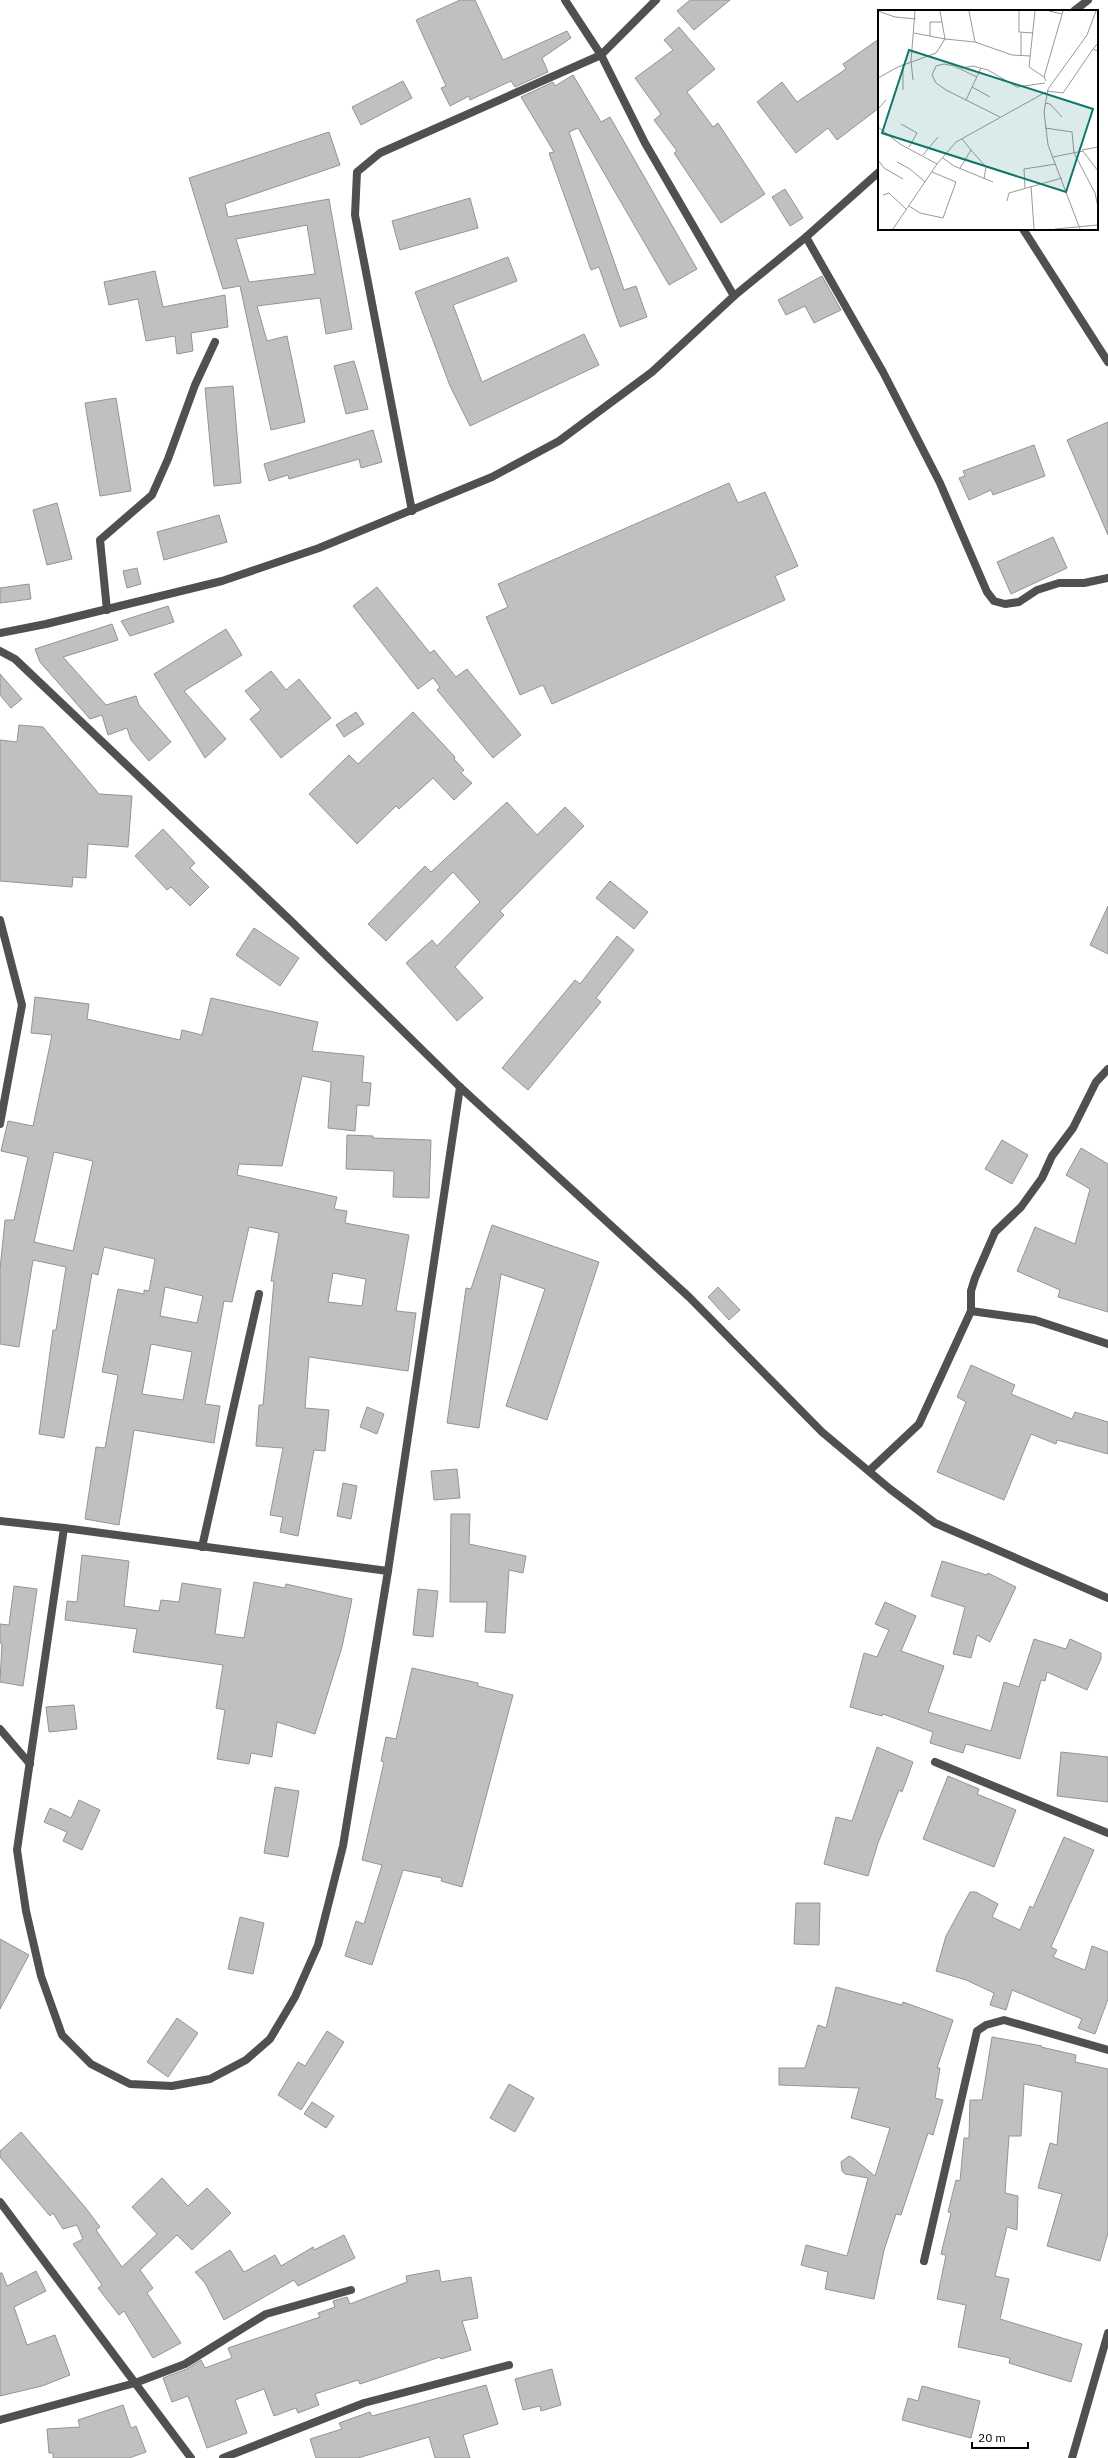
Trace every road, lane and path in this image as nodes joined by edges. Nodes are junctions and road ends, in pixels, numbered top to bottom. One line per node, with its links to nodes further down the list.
1 (565, 0): 5 (street)
2 (656, 0): 5 (street)
3 (1088, 0): 4 (street)
4 (1075, 10)
5 (601, 55): 9 (street); 12 (street)
6 (878, 173): 8 (street)
7 (1024, 230): 11 (street)
8 (806, 237): 9 (street); 13 (street)
9 (734, 296): 12 (street)
10 (215, 342): 14 (street)
11 (1108, 362)
12 (412, 511): 14 (street)
13 (1108, 578)
14 (107, 610): 15 (street)
15 (0, 633)
16 (0, 651): 19 (street)
17 (0, 920): 20 (street)
18 (1108, 1069): 22 (street)
19 (460, 1087): 24 (street); 28 (street)
20 (0, 1124)
21 (258, 1294): 27 (street)
22 (971, 1311): 23 (street); 24 (street)
23 (1108, 1344)
24 (870, 1470): 29 (street)
25 (0, 1521): 26 (street)
26 (64, 1528): 27 (street); 32 (street)
27 (202, 1547): 28 (street)
28 (388, 1571): 32 (street)
29 (1108, 1598)
30 (0, 1729): 32 (street)
31 (935, 1762): 33 (street)
32 (30, 1764)
33 (1108, 1833)
34 (1108, 2050): 36 (street)
35 (0, 2202): 40 (street)
36 (924, 2261)
37 (351, 2290): 40 (street)
38 (1108, 2333): 44 (street)
39 (509, 2365): 43 (street)
40 (135, 2383): 41 (street); 42 (street)
41 (0, 2420)
42 (191, 2458)
43 (223, 2458)
44 (1072, 2458)

